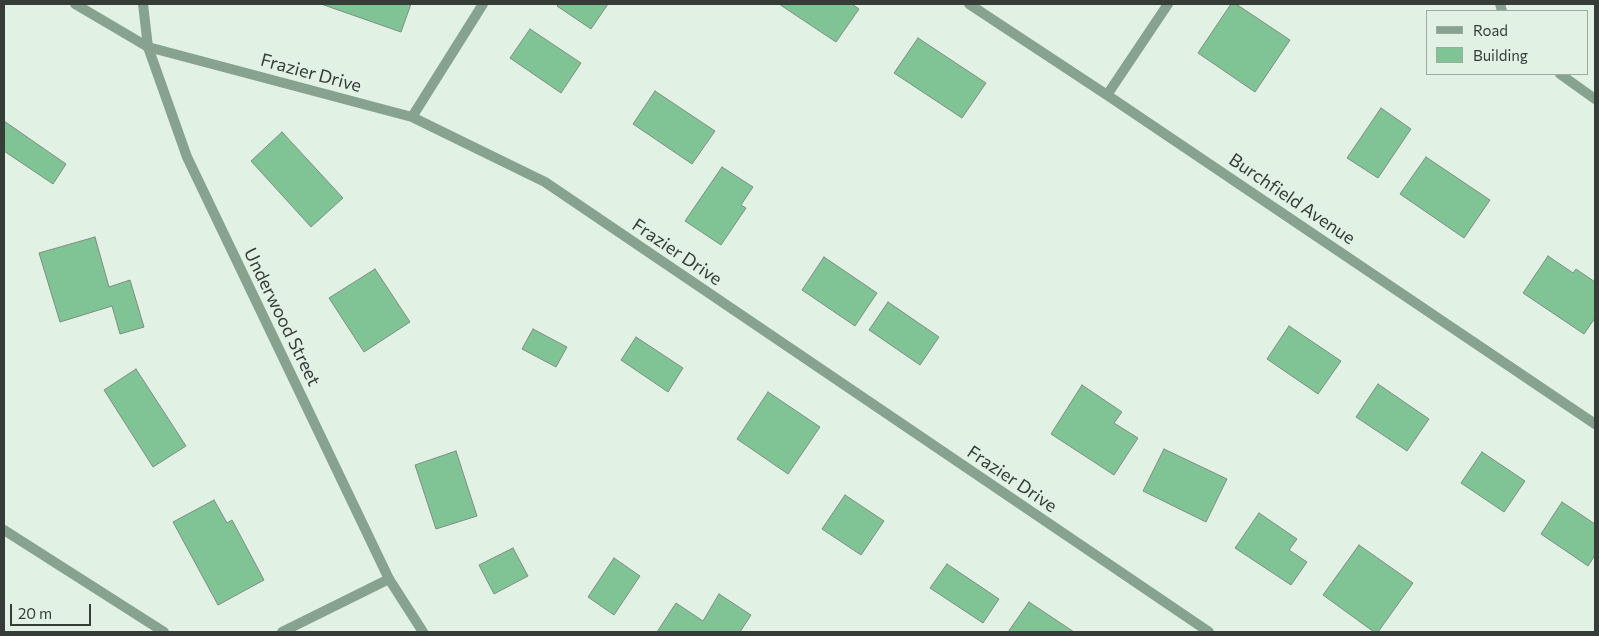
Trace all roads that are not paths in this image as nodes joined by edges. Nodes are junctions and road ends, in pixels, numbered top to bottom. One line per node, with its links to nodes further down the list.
1 (75, 4): 6 (street, Frazier Drive)
2 (143, 4): 6 (street, Underwood Street)
3 (483, 4): 10 (street)
4 (968, 4): 8 (street, Burchfield Avenue)
5 (1168, 4): 8 (street)
6 (148, 47): 10 (street, Frazier Drive); 13 (street, Underwood Street)
7 (1561, 75): 9 (street)
8 (1107, 95): 11 (street, Burchfield Avenue)
9 (1595, 99)
10 (412, 116): 17 (street, Frazier Drive)
11 (1595, 424)
12 (4, 530): 14 (street)
13 (389, 579): 15 (street); 16 (street, Underwood Street)
14 (164, 632)
15 (282, 632)
16 (422, 632)
17 (1210, 632)

